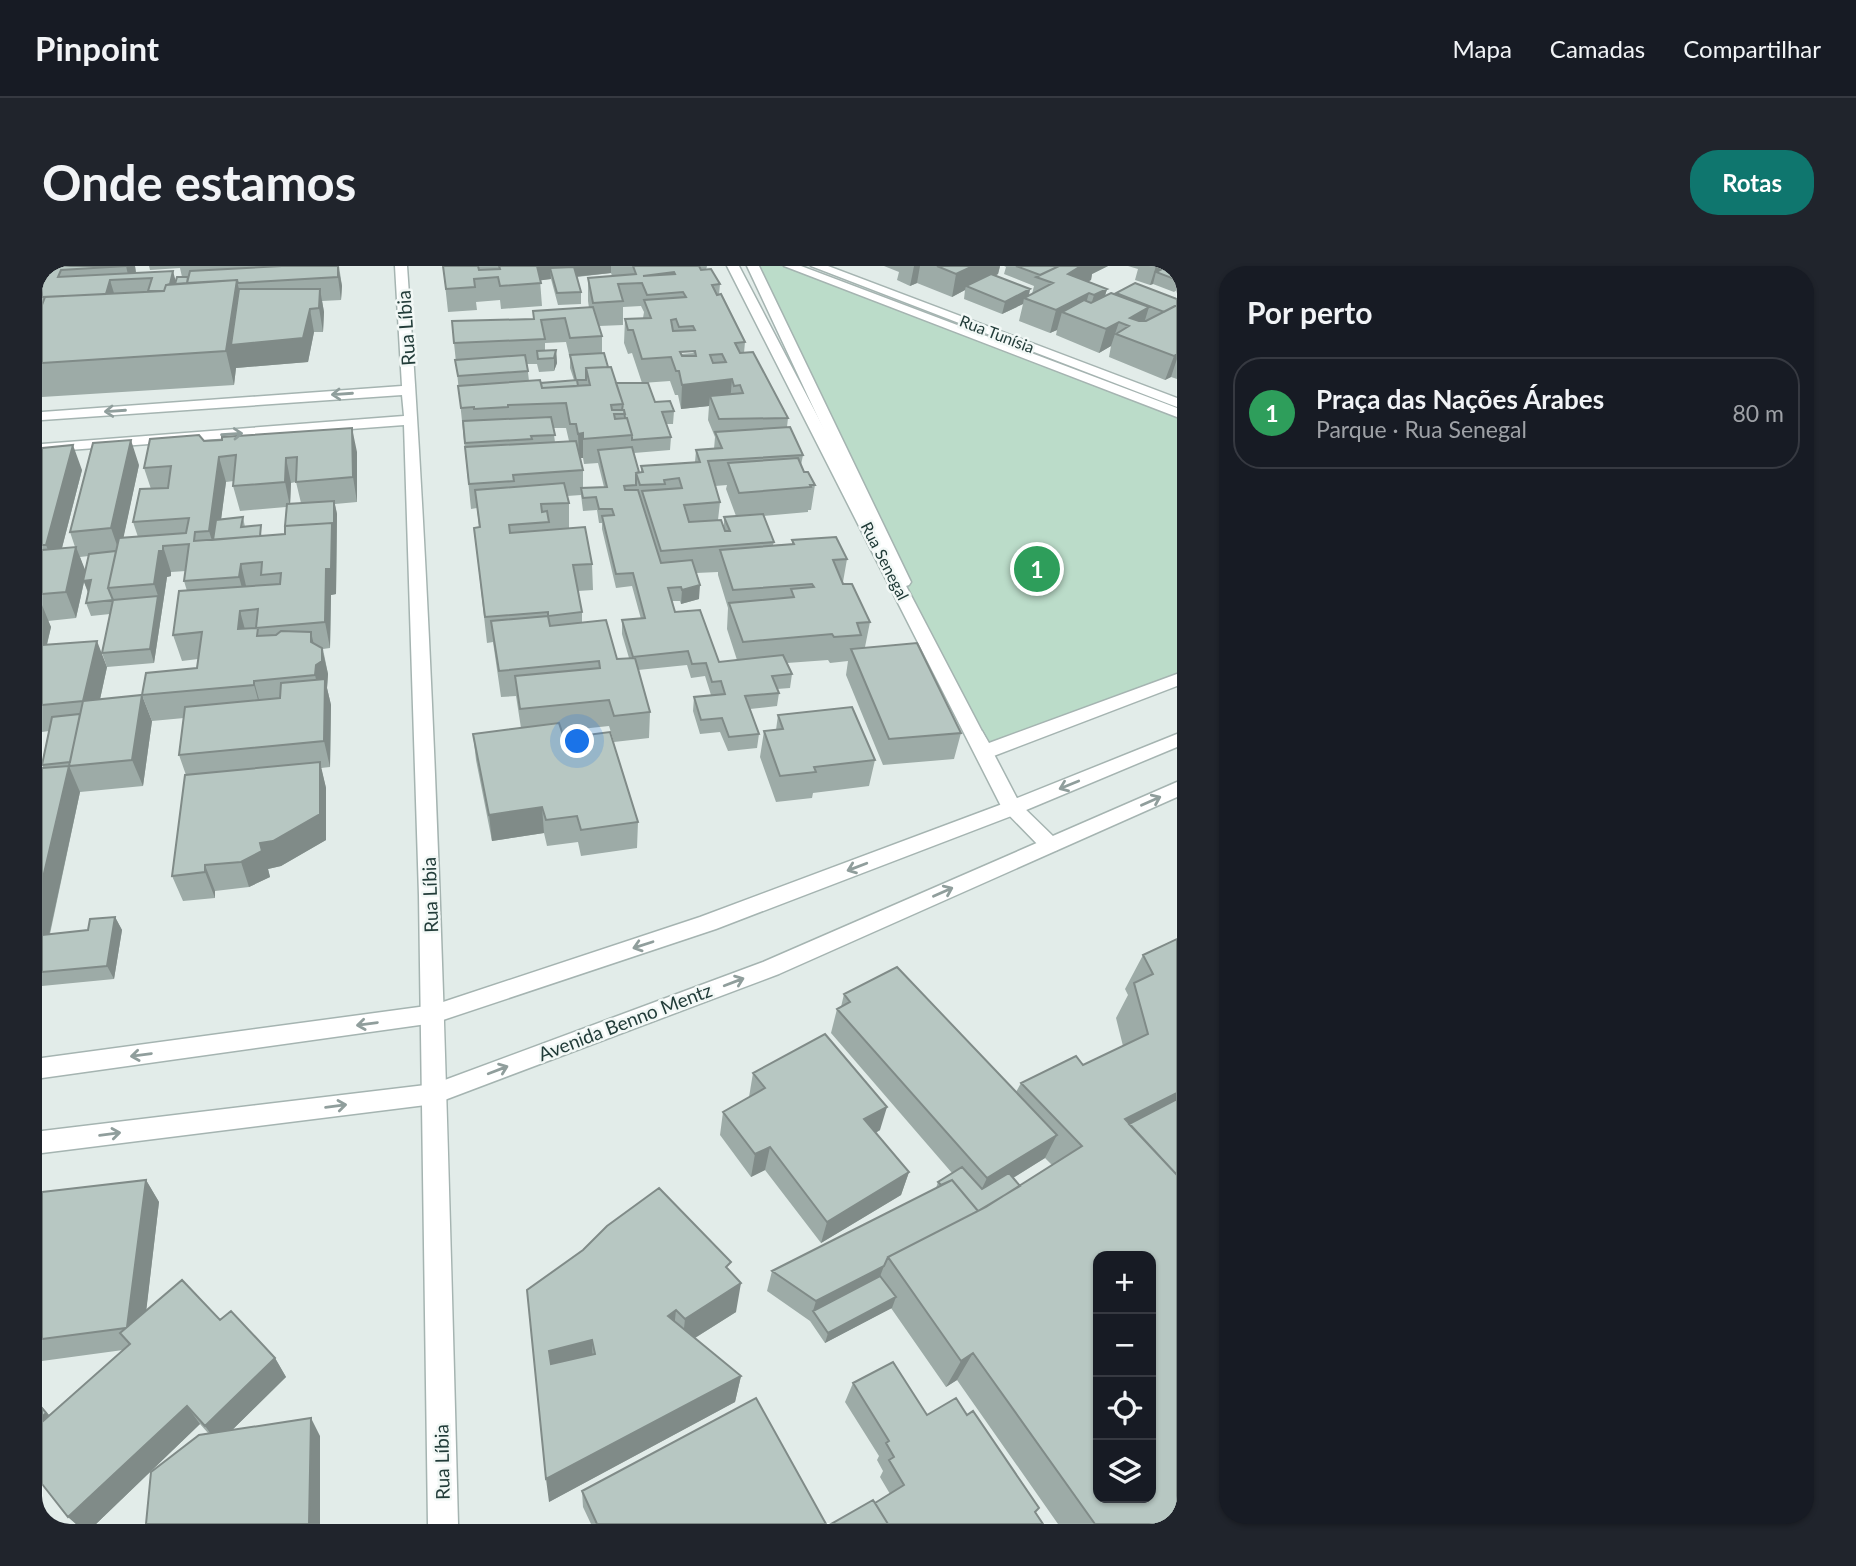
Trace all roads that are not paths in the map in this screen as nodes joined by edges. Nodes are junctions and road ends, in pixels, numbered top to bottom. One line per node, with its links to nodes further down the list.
1 (401, 266): 6 (street, Rua Líbia)
2 (733, 266): 15 (street, Rua Senegal)
3 (753, 266): 12 (street)
4 (790, 266): 8 (street)
5 (817, 266): 7 (street, Rua Tunísia)
6 (410, 390): 9 (street, one-way to 9); 10 (street, Rua Líbia)
7 (1177, 403)
8 (1177, 413)
9 (42, 416)
10 (412, 420): 11 (street, one-way to 10); 17 (street, Rua Líbia)
11 (42, 448)
12 (1177, 680)
13 (1177, 740): 15 (street, one-way to 15)
14 (1177, 789): 16 (street, Avenida Benno Mentz, one-way to 14)
15 (1012, 808): 16 (street, Rua Senegal); 17 (street, one-way to 17)
16 (1050, 845): 19 (street, Avenida Benno Mentz, one-way to 16)
17 (434, 1014): 18 (street, one-way to 18); 19 (street, Rua Líbia)
18 (42, 1068)
19 (434, 1094): 20 (street, Avenida Benno Mentz, one-way to 19); 21 (street, Rua Líbia)
20 (42, 1142)
21 (443, 1524)

